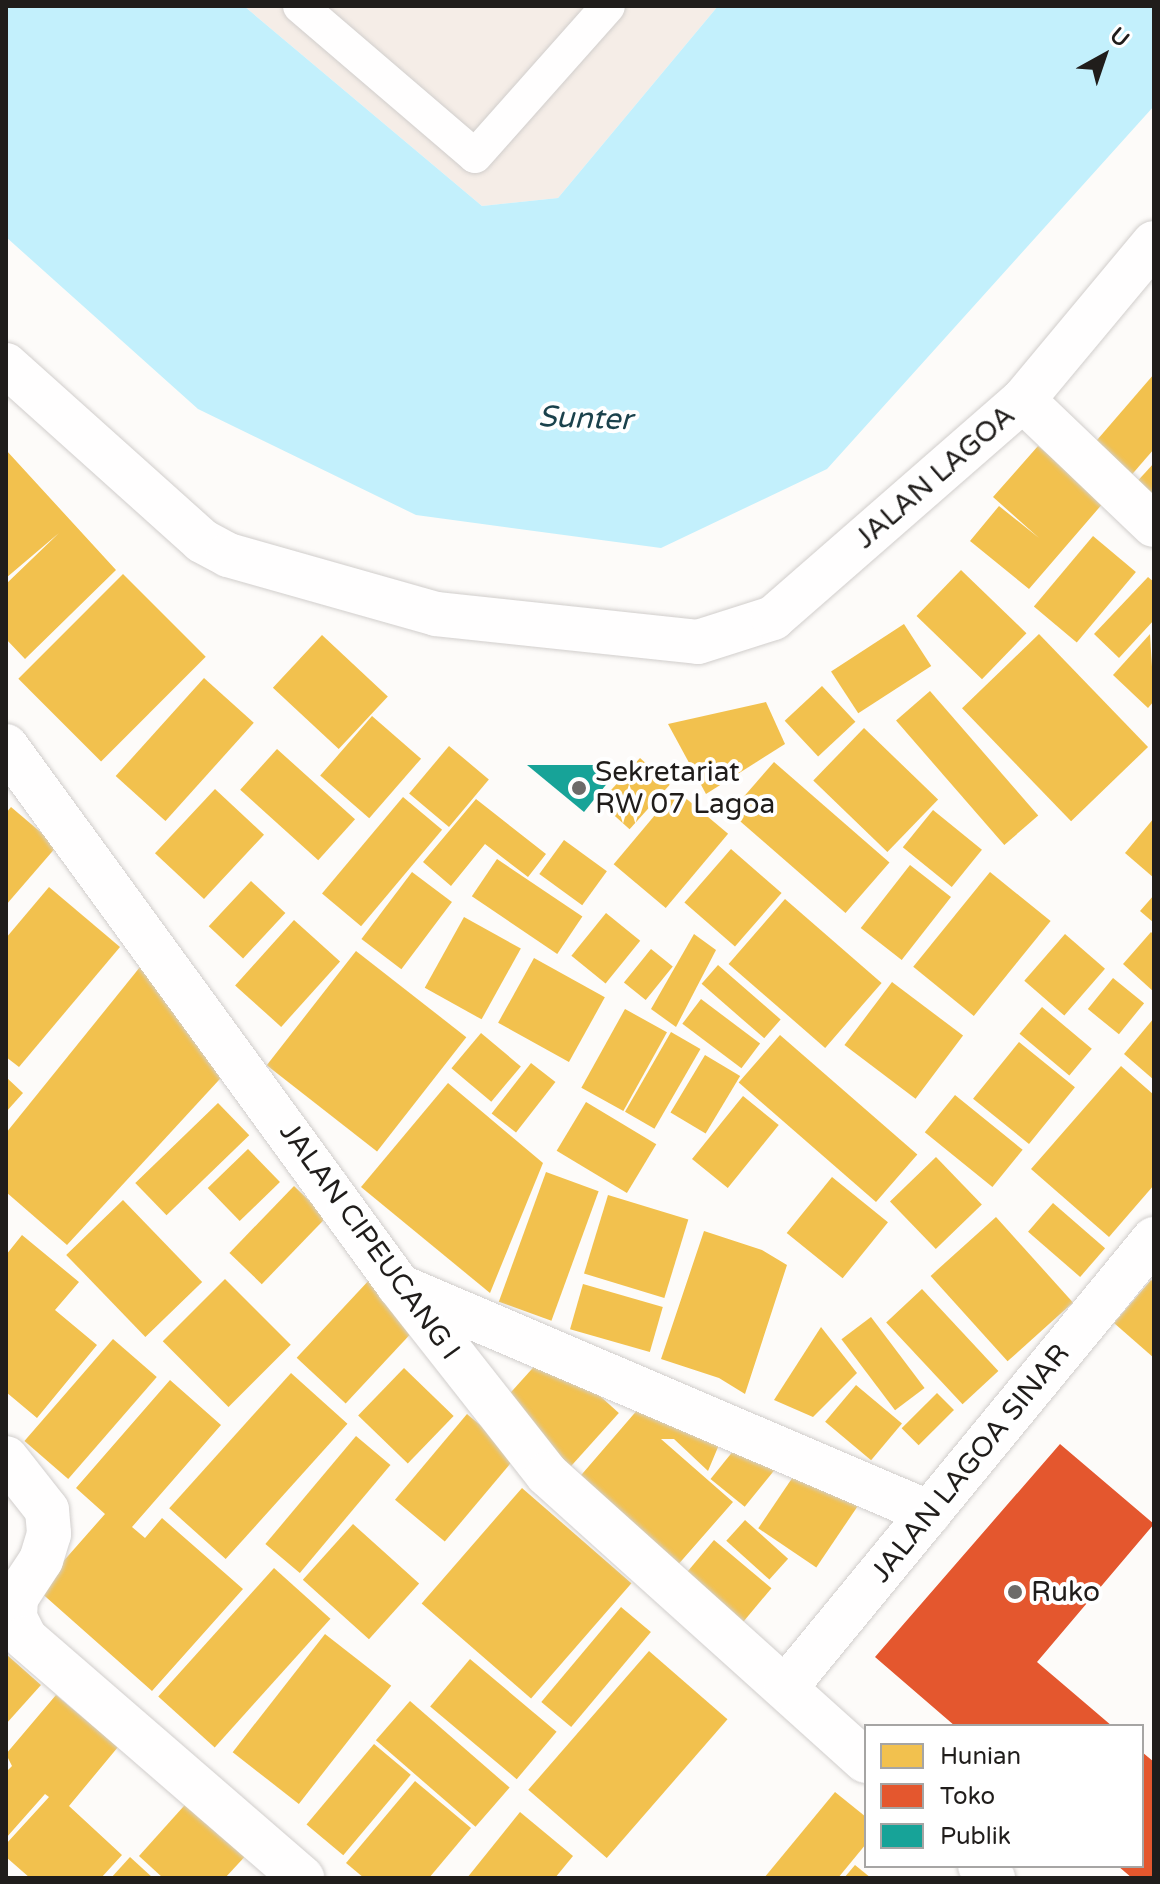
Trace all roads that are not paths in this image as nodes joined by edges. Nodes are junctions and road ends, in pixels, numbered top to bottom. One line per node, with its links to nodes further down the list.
1 (300, 6): 2 (lane)
2 (608, 6)
3 (1154, 243): 5 (street, JALAN LAGOA)
4 (6, 365): 5 (street, JALAN LAGOA)
5 (1023, 400): 6 (street)
6 (1154, 525)
7 (6, 746): 9 (street, JALAN CIPEUCANG I)
8 (1154, 1239): 11 (street, JALAN LAGOA SINAR)
9 (399, 1286): 11 (street); 12 (street, JALAN CIPEUCANG I)
10 (6, 1458): 14 (street)
11 (930, 1513): 12 (street, JALAN LAGOA SINAR)
12 (786, 1687): 13 (street, JALAN CIPEUCANG I)
13 (864, 1759)
14 (302, 1878)

